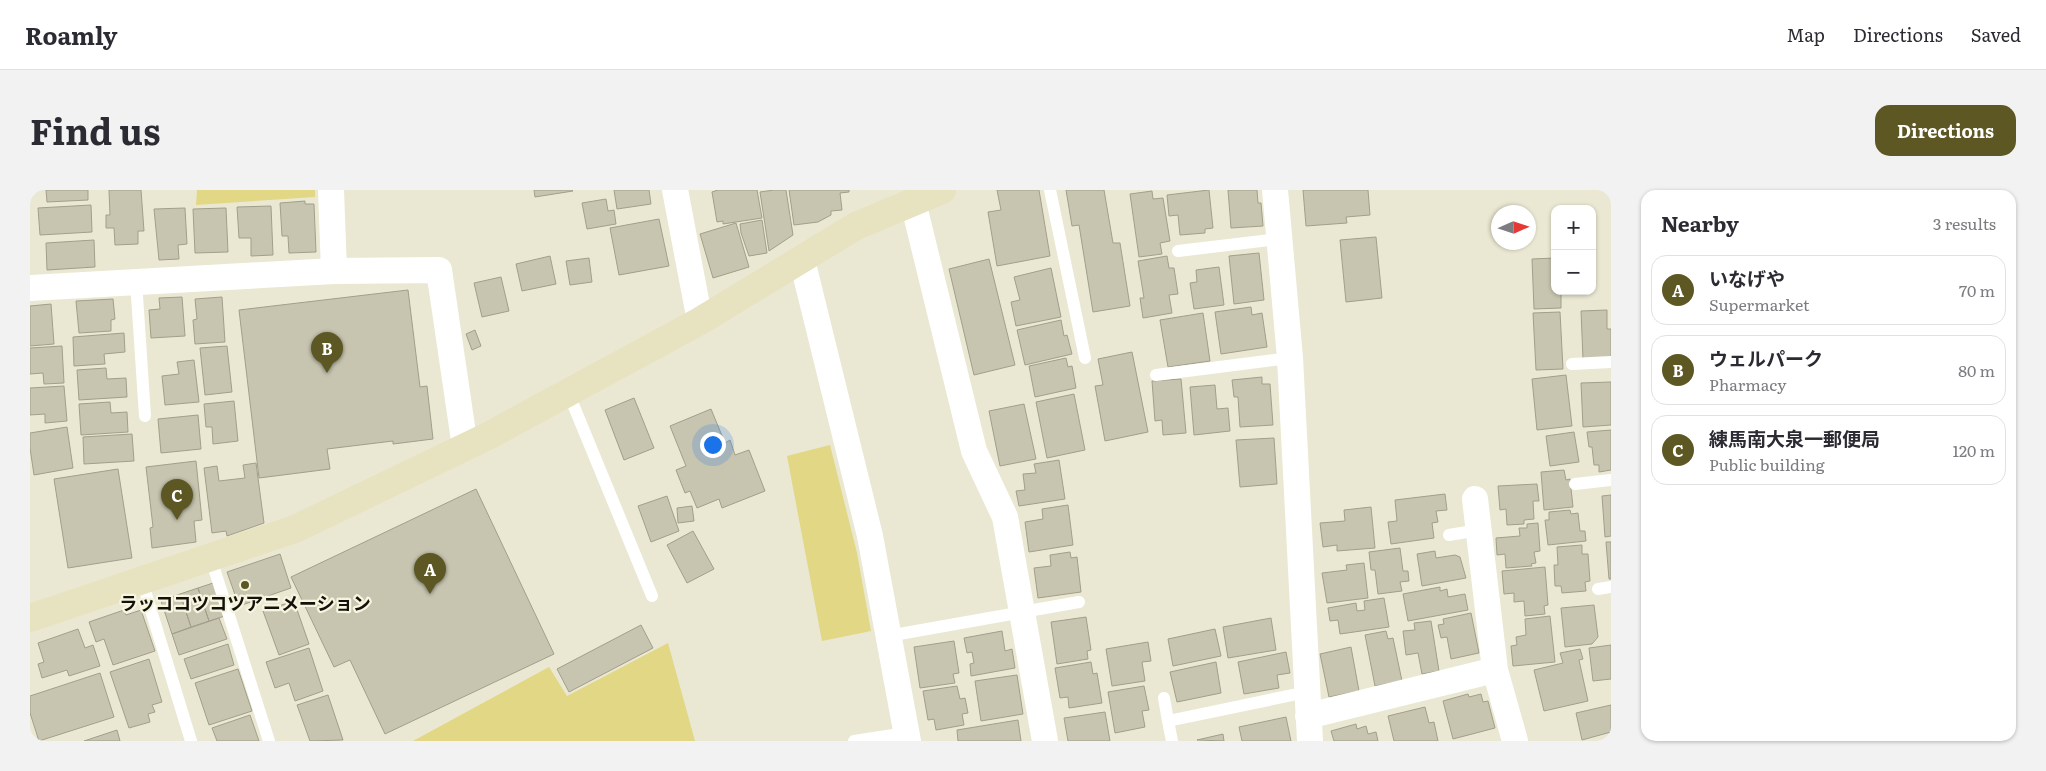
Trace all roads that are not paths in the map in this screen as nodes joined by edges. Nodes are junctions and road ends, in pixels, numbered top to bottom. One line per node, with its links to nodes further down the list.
1 (332, 190): 10 (street)
2 (675, 190): 13 (street)
3 (942, 190): 6 (street)
4 (1050, 190): 14 (lane)
5 (1275, 190): 7 (street)
6 (913, 202): 9 (street); 31 (street)
7 (1279, 239): 8 (lane); 15 (street)
8 (1178, 251)
9 (802, 260): 13 (street); 33 (street)
10 (334, 271): 11 (street); 21 (street)
11 (136, 281): 12 (street); 20 (lane)
12 (30, 288)
13 (700, 321): 19 (street)
14 (1085, 358)
15 (1290, 358): 18 (lane); 36 (street)
16 (1611, 362): 17 (lane)
17 (1572, 364)
18 (1156, 375)
19 (568, 392): 21 (street); 29 (lane)
20 (145, 416)
21 (465, 447): 27 (street)
22 (1611, 480): 23 (lane)
23 (1575, 484)
24 (1475, 499): 25 (street)
25 (1479, 530): 26 (lane); 34 (street)
26 (1449, 535)
27 (211, 559): 28 (street); 40 (lane)
28 (142, 580): 32 (street); 39 (lane)
29 (652, 596)
30 (1079, 602): 31 (lane)
31 (1022, 612): 33 (lane); 42 (street)
32 (30, 618)
33 (888, 636): 38 (street)
34 (1495, 670): 36 (street); 44 (street)
35 (1164, 698): 37 (lane)
36 (1308, 716): 37 (lane)
37 (1168, 721): 43 (lane)
38 (907, 737): 41 (lane)
39 (191, 741)
40 (269, 741)
41 (854, 741)
42 (1045, 741)
43 (1172, 741)
44 (1515, 741)

